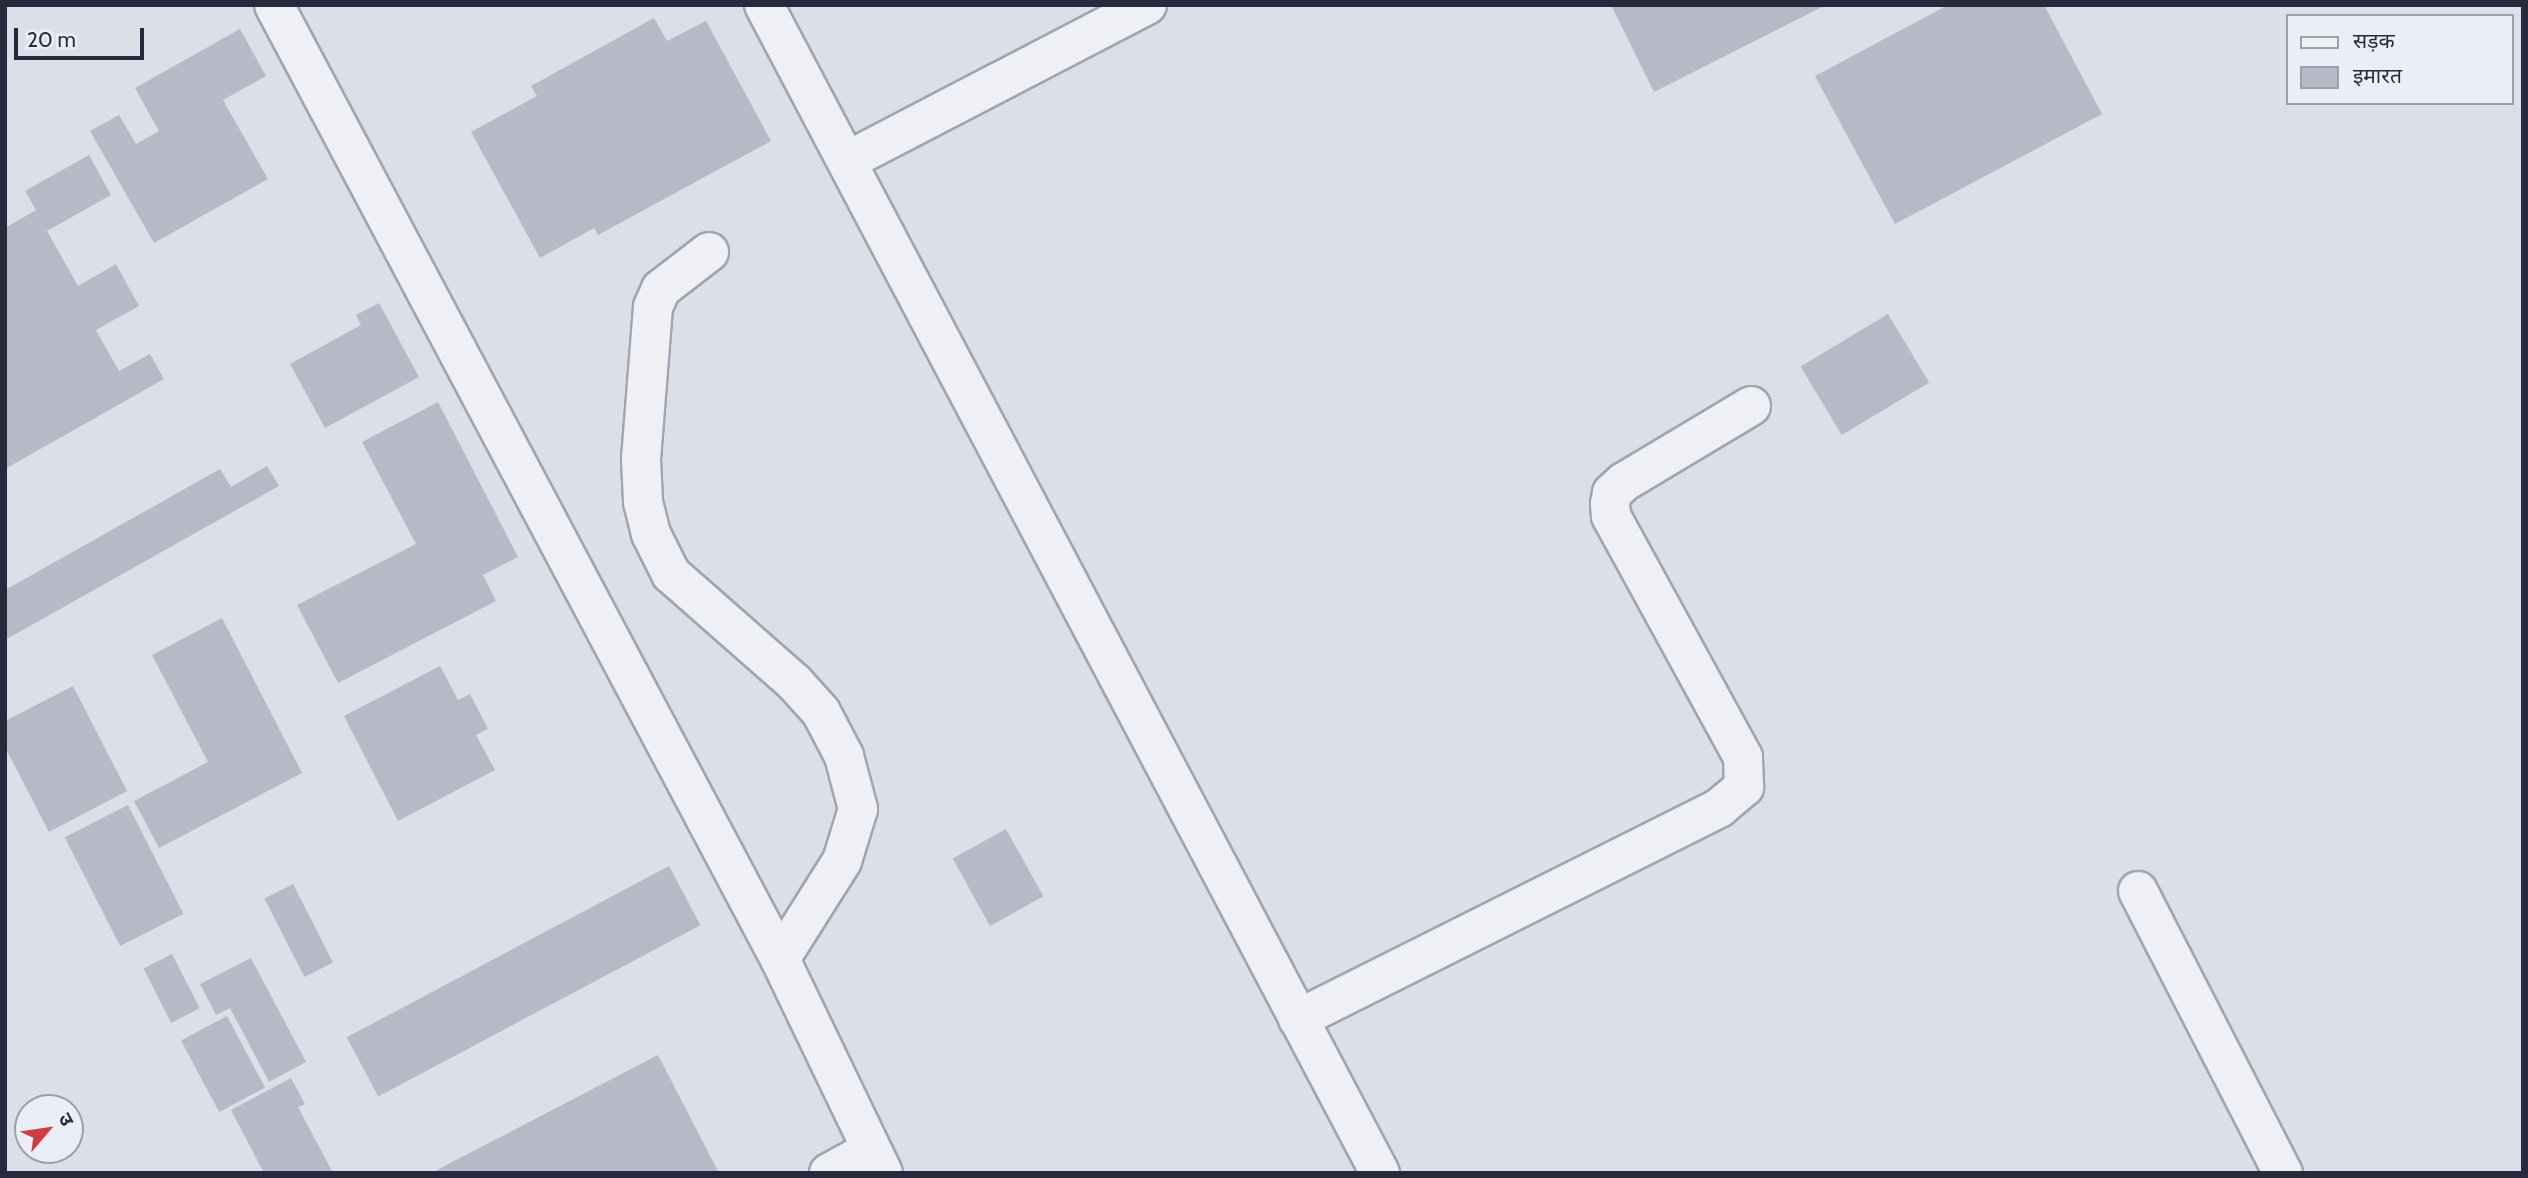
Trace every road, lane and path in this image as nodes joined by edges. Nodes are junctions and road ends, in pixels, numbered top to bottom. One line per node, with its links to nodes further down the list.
1 (274, 5): 8 (street)
2 (764, 5): 4 (street)
3 (1147, 5): 4 (street)
4 (849, 160): 9 (street)
5 (709, 253): 8 (street)
6 (1751, 406): 9 (street)
7 (2138, 891): 13 (street)
8 (780, 959): 10 (street)
9 (1298, 1019): 12 (street)
10 (877, 1161): 11 (street)
11 (829, 1173)
12 (1380, 1173)
13 (2283, 1173)

